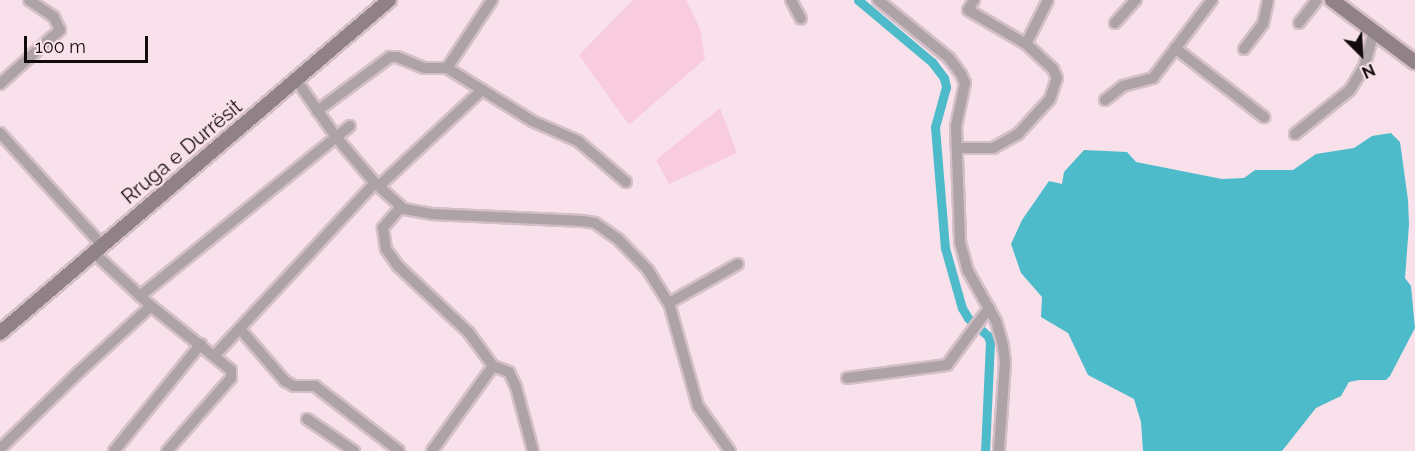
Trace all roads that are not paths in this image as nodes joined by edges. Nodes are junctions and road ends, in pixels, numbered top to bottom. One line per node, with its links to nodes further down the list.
1 (29, 0): 23 (street)
2 (389, 0): 22 (main road, Rruga e Durrësit)
3 (492, 0): 21 (street)
4 (791, 0): 13 (street)
5 (878, 0): 32 (street)
6 (974, 0): 17 (street)
7 (1048, 0): 17 (street)
8 (1136, 0): 14 (street)
9 (1212, 0): 18 (street)
10 (1268, 0): 19 (street)
11 (1317, 0): 15 (street)
12 (1332, 0): 16 (main road)
13 (801, 19)
14 (1115, 23)
15 (1299, 23)
16 (1374, 31): 20 (main road); 30 (street)
17 (1026, 44): 32 (street)
18 (1176, 48): 25 (street); 27 (street)
19 (1244, 49)
20 (1415, 62)
21 (447, 68): 24 (street); 26 (street)
22 (297, 81): 26 (street); 36 (main road, Rruga e Durrësit)
23 (0, 84)
24 (482, 90): 33 (street); 34 (street)
25 (1105, 100)
26 (317, 111): 31 (street)
27 (1264, 117)
28 (350, 126): 31 (street)
29 (0, 133): 36 (street)
30 (1295, 134)
31 (336, 137): 34 (street); 38 (street)
32 (957, 148): 41 (street)
33 (626, 182)
34 (377, 185): 35 (street); 42 (street)
35 (401, 207): 39 (street); 46 (street)
36 (98, 249): 38 (street); 43 (main road, Rruga e Durrësit)
37 (738, 264): 39 (street)
38 (140, 296): 40 (street)
39 (669, 303): 56 (street)
40 (151, 306): 44 (street); 49 (street)
41 (989, 308): 47 (street); 57 (street)
42 (240, 329): 45 (street); 53 (street)
43 (0, 333)
44 (201, 344): 45 (street); 50 (street)
45 (215, 355): 51 (street)
46 (493, 366): 54 (street); 55 (street)
47 (847, 378)
48 (307, 419): 52 (street)
49 (0, 449)
50 (114, 451)
51 (167, 451)
52 (354, 451)
53 (399, 451)
54 (432, 451)
55 (533, 451)
56 (730, 451)
57 (999, 451)

